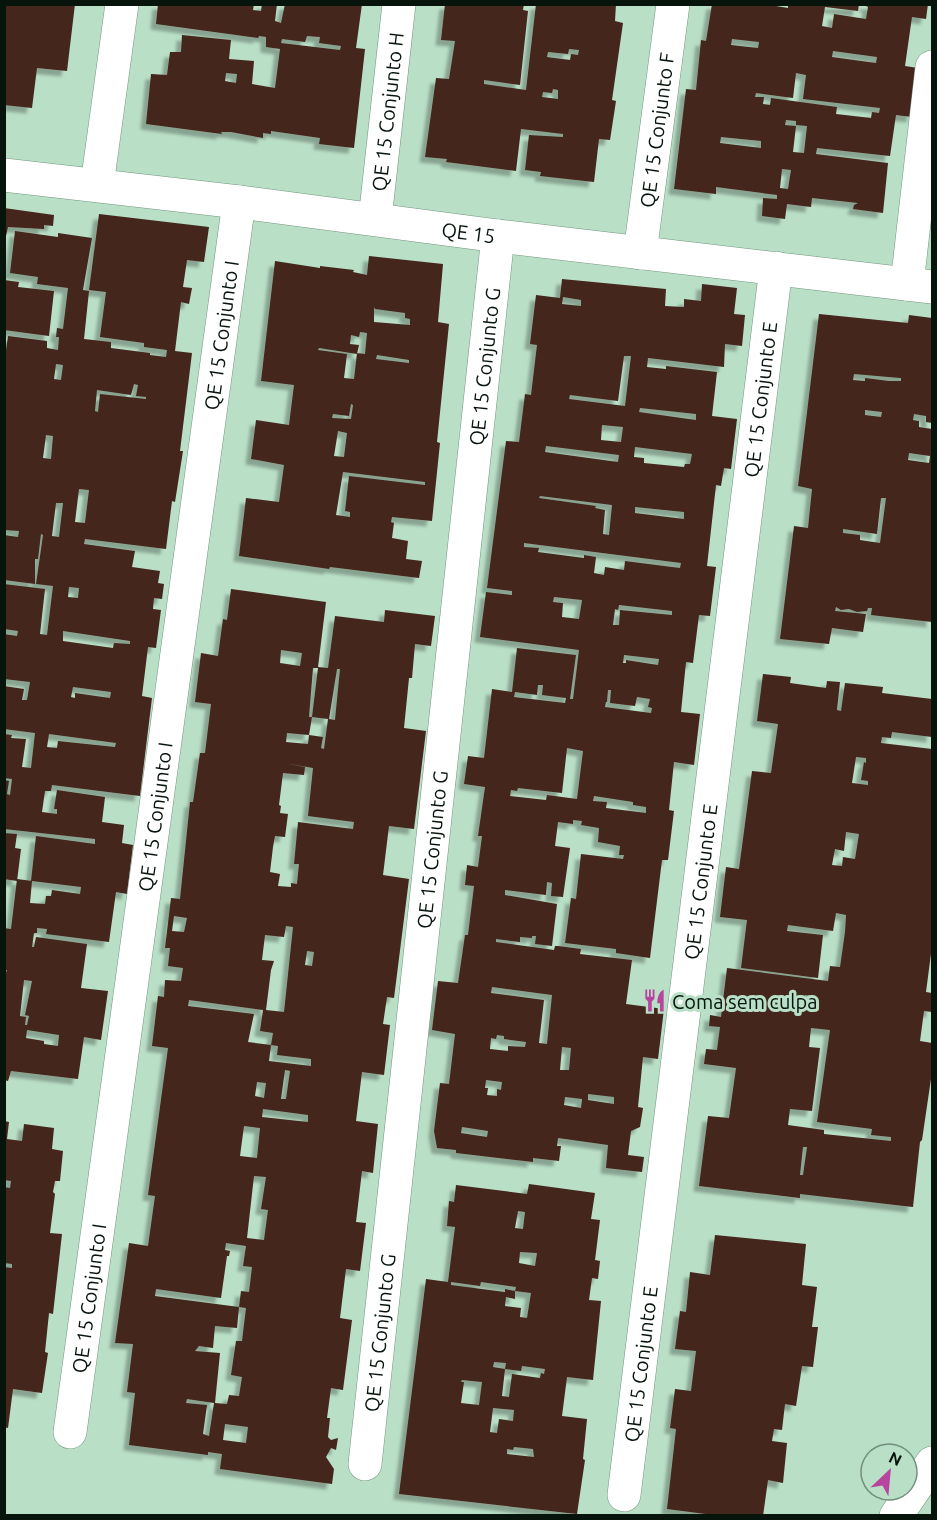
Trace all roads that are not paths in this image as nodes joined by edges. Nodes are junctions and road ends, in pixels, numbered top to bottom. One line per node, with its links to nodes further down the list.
1 (122, 4): 6 (street)
2 (399, 4): 8 (street, QE 15 Conjunto H)
3 (673, 4): 10 (street, QE 15 Conjunto F)
4 (933, 67): 12 (street)
5 (4, 175): 6 (street, QE 15)
6 (97, 185): 7 (street, QE 15)
7 (239, 202): 8 (street, QE 15); 13 (street, QE 15 Conjunto I)
8 (375, 219): 9 (street, QE 15)
9 (498, 237): 10 (street, QE 15); 15 (street, QE 15 Conjunto G)
10 (640, 253): 11 (street, QE 15)
11 (776, 268): 12 (street, QE 15); 16 (street, QE 15 Conjunto E)
12 (920, 285)
13 (70, 1432)
14 (933, 1462): 17 (street)
15 (365, 1464)
16 (624, 1495)
17 (896, 1515)

